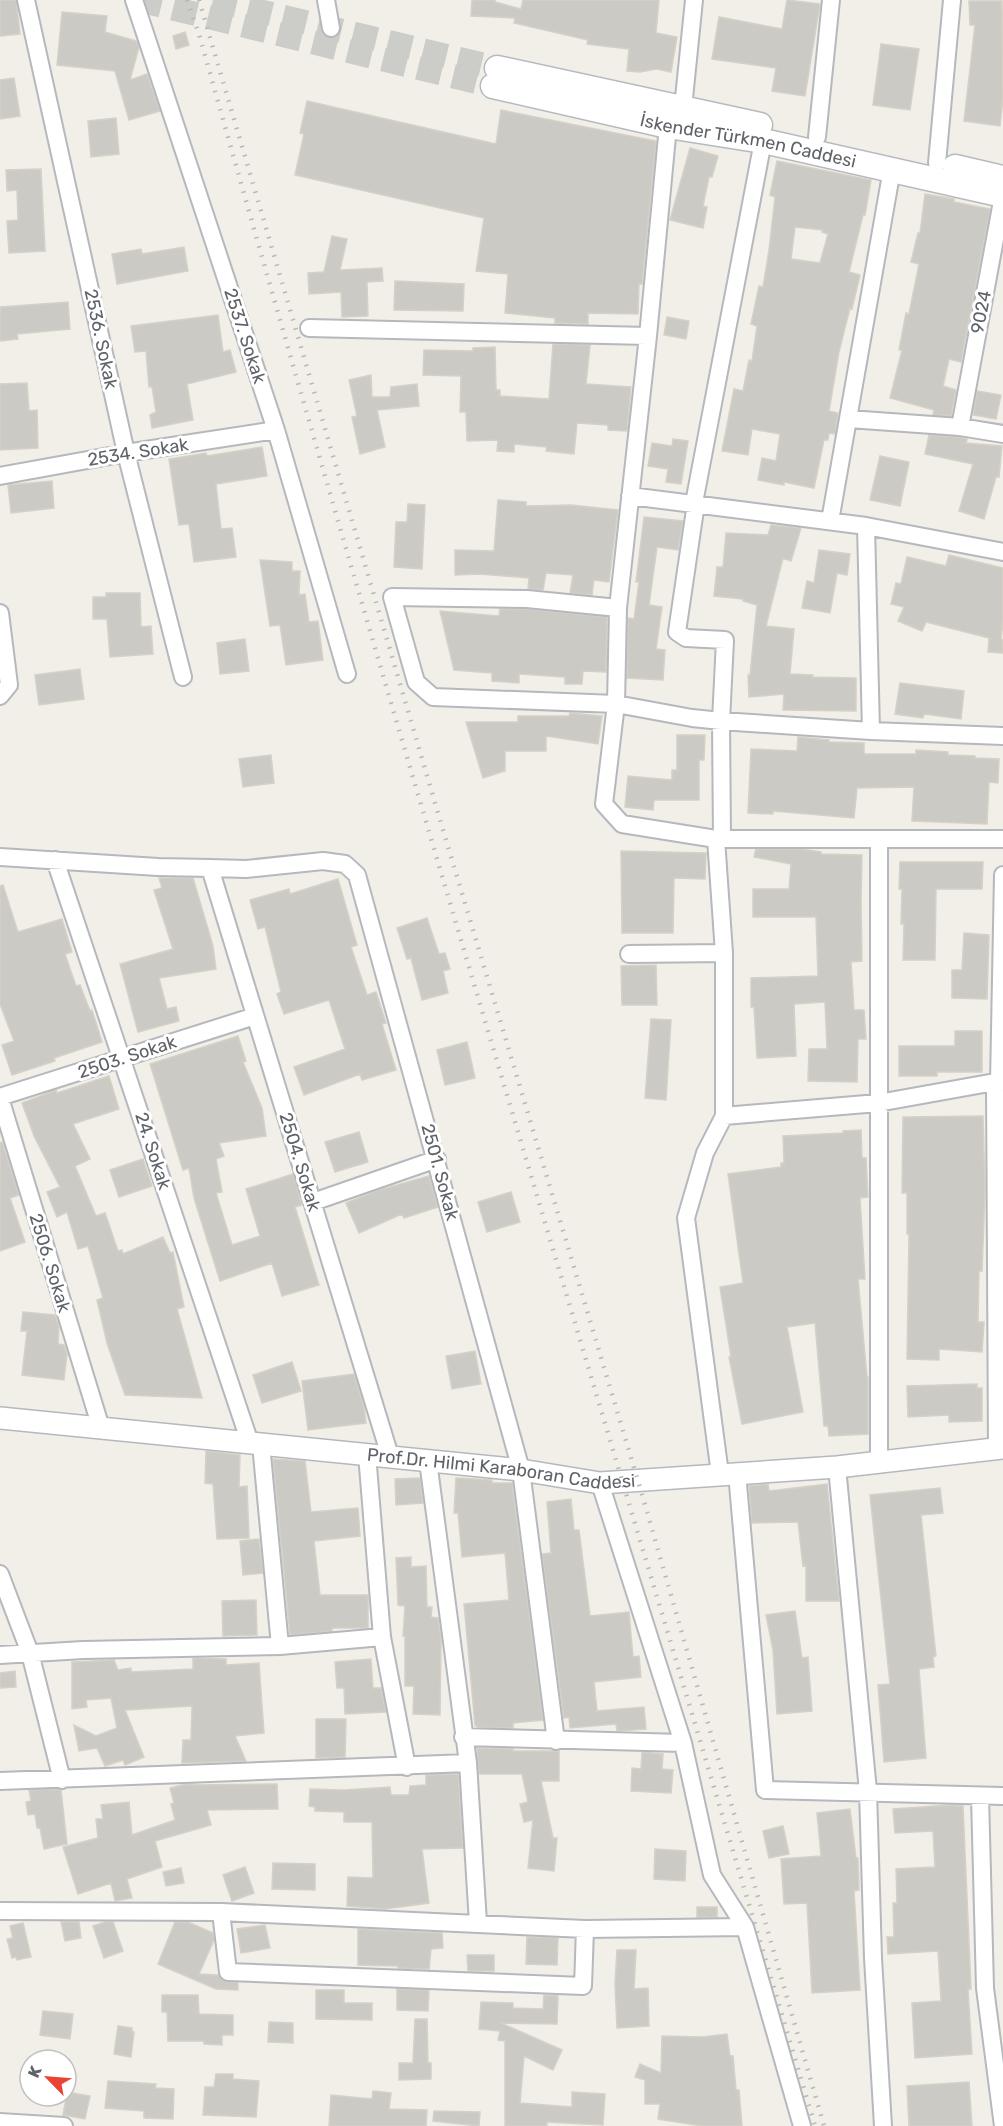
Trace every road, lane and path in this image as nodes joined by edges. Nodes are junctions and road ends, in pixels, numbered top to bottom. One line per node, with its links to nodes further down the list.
1 (26, 0): 22 (street, 2536. Sokak)
2 (135, 0): 20 (street, 2537. Sokak)
3 (326, 0): 7 (street)
4 (694, 0): 9 (street)
5 (831, 0): 10 (street)
6 (952, 0): 12 (street)
7 (331, 28)
8 (495, 77): 9 (main road, İskender Türkmen Caddesi)
9 (675, 117): 10 (main road, İskender Türkmen Caddesi); 11 (main road, İskender Türkmen Caddesi); 17 (street)
10 (817, 138): 12 (main road, İskender Türkmen Caddesi)
11 (763, 141): 13 (main road, İskender Türkmen Caddesi); 25 (street)
12 (937, 164): 14 (main road, İskender Türkmen Caddesi)
13 (892, 169): 15 (main road, İskender Türkmen Caddesi); 18 (street)
14 (1003, 178)
15 (1003, 196): 19 (street, 9024)
16 (309, 328): 17 (street)
17 (648, 336): 24 (street)
18 (849, 418): 19 (street); 26 (street)
19 (960, 428): 21 (street)
20 (276, 430): 22 (street, 2534. Sokak); 31 (street, 2537. Sokak)
21 (1003, 434)
22 (126, 453): 23 (street, 2534. Sokak); 32 (street, 2536. Sokak)
23 (0, 476)
24 (630, 496): 25 (street); 29 (street)
25 (695, 503): 26 (street); 35 (street)
26 (830, 521): 27 (street)
27 (866, 526): 28 (street); 36 (street)
28 (1003, 552)
29 (618, 608): 34 (street); 34 (street)
30 (0, 613): 33 (street)
31 (347, 674)
32 (183, 677)
33 (0, 696)
34 (616, 704): 35 (street); 38 (street)
35 (721, 721): 36 (street); 38 (street)
36 (871, 731): 37 (street)
37 (1003, 736)
38 (719, 839): 39 (street); 45 (street)
39 (879, 839): 40 (street); 51 (street)
40 (1003, 839)
41 (0, 857): 42 (street)
42 (55, 860): 43 (street); 48 (street, 24. Sokak)
43 (210, 868): 47 (street, 2504. Sokak); 53 (street, 2501. Sokak)
44 (1003, 875): 49 (street)
45 (724, 953): 46 (street); 52 (street)
46 (629, 954)
47 (255, 1016): 48 (street, 2503. Sokak); 54 (street, 2504. Sokak)
48 (122, 1059): 50 (street, 2503. Sokak); 57 (street, 24. Sokak)
49 (999, 1082): 51 (street); 58 (street)
50 (0, 1097): 56 (street, 2506. Sokak)
51 (878, 1103): 52 (street); 62 (street)
52 (724, 1116): 65 (street)
53 (437, 1159): 54 (street); 64 (street, 2501. Sokak)
54 (313, 1202): 60 (street, 2504. Sokak)
55 (0, 1418): 56 (street, Prof.Dr. Hilmi Karaboran Caddesi)
56 (100, 1428): 57 (street, Prof.Dr. Hilmi Karaboran Caddesi)
57 (255, 1443): 59 (street, Prof.Dr. Hilmi Karaboran Caddesi); 69 (street, 24. Sokak)
58 (1000, 1448): 62 (street, Prof.Dr. Hilmi Karaboran Caddesi)
59 (367, 1454): 60 (street, Prof.Dr. Hilmi Karaboran Caddesi); 68 (street)
60 (390, 1456): 61 (street, Prof.Dr. Hilmi Karaboran Caddesi)
61 (428, 1461): 64 (street, Prof.Dr. Hilmi Karaboran Caddesi); 72 (street)
62 (879, 1461): 63 (street, Prof.Dr. Hilmi Karaboran Caddesi)
63 (837, 1467): 65 (street, Prof.Dr. Hilmi Karaboran Caddesi); 79 (street)
64 (521, 1470): 66 (street, Prof.Dr. Hilmi Karaboran Caddesi); 73 (street, 2501. Sokak)
65 (728, 1474): 66 (street, Prof.Dr. Hilmi Karaboran Caddesi); 79 (street)
66 (600, 1483): 74 (street)
67 (0, 1574): 70 (street)
68 (382, 1637): 69 (street); 76 (street)
69 (280, 1646): 70 (street)
70 (30, 1653): 71 (street); 77 (street)
71 (0, 1655)
72 (463, 1737): 73 (street); 75 (street)
73 (556, 1741): 74 (street)
74 (683, 1743): 85 (street)
75 (468, 1763): 76 (street); 84 (street)
76 (407, 1767): 77 (street)
77 (62, 1780): 78 (street)
78 (0, 1781)
79 (868, 1791): 80 (street); 90 (street)
80 (980, 1796): 81 (street); 91 (street)
81 (1003, 1796)
82 (0, 1911): 83 (street)
83 (221, 1912): 84 (street); 86 (street)
84 (478, 1923): 86 (street)
85 (745, 1927): 86 (street); 89 (street)
86 (585, 1929)
87 (0, 2122): 88 (street)
88 (64, 2126)
89 (802, 2126)
90 (883, 2126)
91 (1003, 2126)

